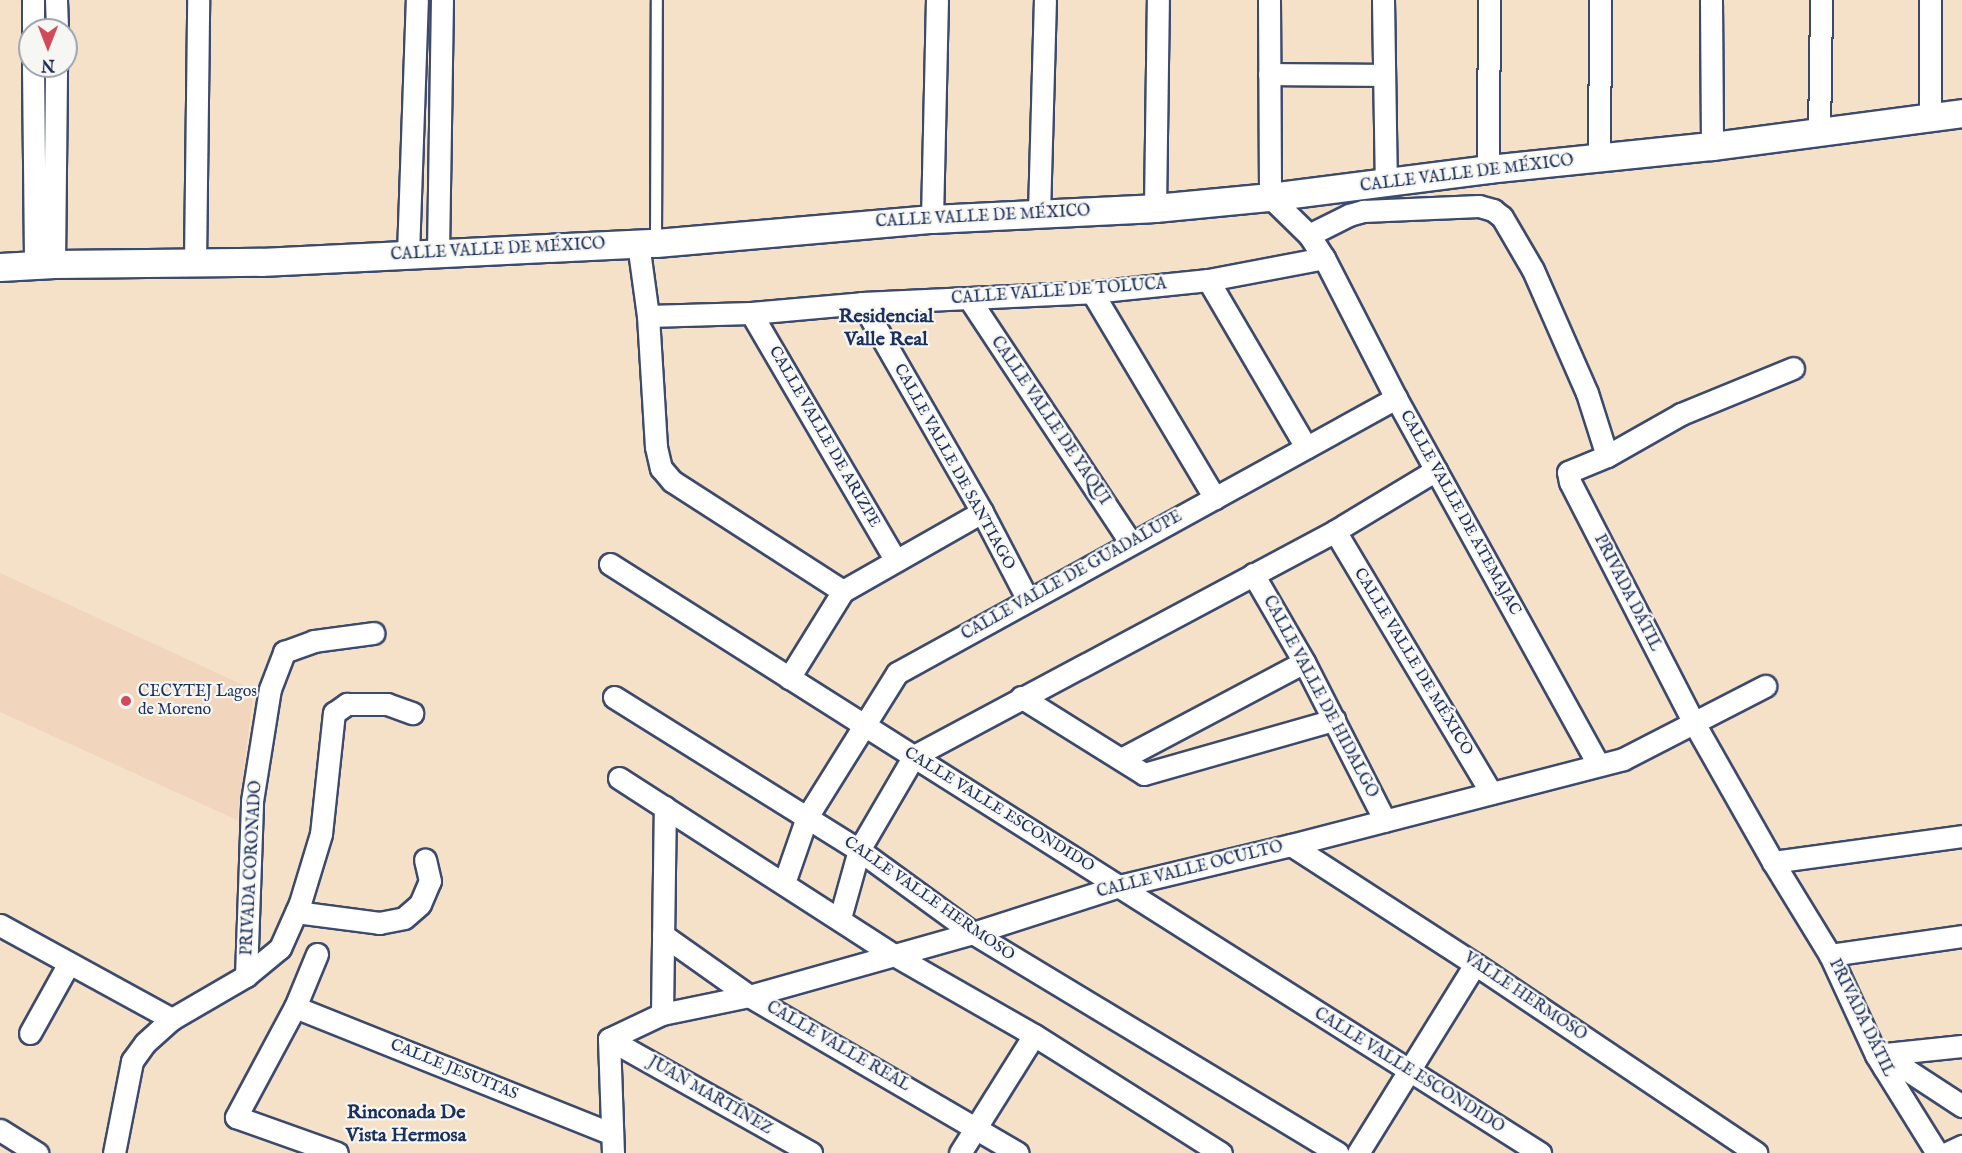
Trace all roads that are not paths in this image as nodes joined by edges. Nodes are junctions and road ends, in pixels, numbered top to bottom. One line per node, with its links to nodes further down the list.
1 (33, 0): 17 (street)
2 (56, 0): 18 (street)
3 (198, 0): 39 (street)
4 (417, 0): 37 (street)
5 (442, 0): 36 (street)
6 (657, 0): 35 (lane)
7 (937, 0): 33 (street)
8 (1045, 0): 32 (street)
9 (1158, 0): 31 (street)
10 (1269, 0): 19 (street)
11 (1383, 0): 20 (street)
12 (1489, 0): 28 (street)
13 (1600, 0): 27 (street)
14 (1711, 0): 26 (street)
15 (1821, 0): 25 (street)
16 (1930, 0): 24 (street)
17 (33, 18)
18 (57, 18)
19 (1269, 74): 20 (street); 30 (street)
20 (1384, 75): 29 (street)
21 (34, 78): 40 (street)
22 (55, 78): 40 (street)
23 (1962, 113): 24 (street, CALLE VALLE DE MÉXICO)
24 (1930, 117): 25 (street, CALLE VALLE DE MÉXICO)
25 (1819, 134): 26 (street, CALLE VALLE DE MÉXICO)
26 (1712, 146): 27 (street, CALLE VALLE DE MÉXICO)
27 (1599, 159): 28 (street, CALLE VALLE DE MÉXICO)
28 (1488, 169): 29 (street, CALLE VALLE DE MÉXICO)
29 (1386, 184): 30 (street, CALLE VALLE DE MÉXICO)
30 (1270, 197): 31 (street, CALLE VALLE DE MÉXICO); 34 (street, CALLE VALLE DE ATEMAJAC)
31 (1155, 208): 32 (street, CALLE VALLE DE MÉXICO)
32 (1039, 213): 33 (street, CALLE VALLE DE MÉXICO)
33 (932, 219): 35 (street, CALLE VALLE DE MÉXICO)
34 (1309, 235): 38 (street, CALLE VALLE DE ATEMAJAC); 51 (street)
35 (647, 243): 36 (street, CALLE VALLE DE MÉXICO); 47 (street)
36 (438, 253): 37 (street, CALLE VALLE DE MÉXICO)
37 (408, 254): 39 (street, CALLE VALLE DE MÉXICO)
38 (1324, 258): 42 (street, CALLE VALLE DE TOLUCA); 49 (street, CALLE VALLE DE ATEMAJAC)
39 (195, 263): 40 (street, CALLE VALLE DE MÉXICO)
40 (45, 264): 41 (street, CALLE VALLE DE MÉXICO)
41 (0, 267)
42 (1208, 280): 43 (street, CALLE VALLE DE TOLUCA); 50 (street)
43 (1092, 292): 44 (street, CALLE VALLE DE TOLUCA); 53 (street)
44 (970, 300): 45 (street, CALLE VALLE DE TOLUCA); 56 (street, CALLE VALLE DE YAQUI)
45 (862, 303): 46 (street, CALLE VALLE DE TOLUCA); 54 (street, CALLE VALLE DE SANTIAGO)
46 (751, 314): 47 (street, CALLE VALLE DE TOLUCA); 57 (street, CALLE VALLE DE ARIZPE)
47 (648, 316): 60 (street)
48 (1793, 368): 51 (street)
49 (1396, 398): 50 (street, CALLE VALLE DE GUADALUPE); 52 (street, CALLE VALLE DE ATEMAJAC)
50 (1306, 447): 53 (street, CALLE VALLE DE GUADALUPE)
51 (1607, 456): 70 (street, PRIVADA DÁTIL)
52 (1436, 470): 55 (street); 74 (street, CALLE VALLE DE ATEMAJAC)
53 (1215, 498): 56 (street, CALLE VALLE DE GUADALUPE)
54 (982, 512): 57 (street); 61 (street, CALLE VALLE DE SANTIAGO)
55 (1335, 531): 59 (street); 76 (street, CALLE VALLE DE MÉXICO)
56 (1131, 543): 61 (street, CALLE VALLE DE GUADALUPE)
57 (896, 561): 60 (street)
58 (610, 564): 64 (street, CALLE VALLE ESCONDIDO)
59 (1253, 574): 63 (street, CALLE VALLE DE HIDALGO); 67 (street)
60 (843, 591): 64 (street)
61 (1028, 600): 71 (street, CALLE VALLE DE GUADALUPE)
62 (373, 633): 98 (street, PRIVADA CORONADO)
63 (1304, 662): 69 (street, CALLE VALLE DE HIDALGO); 73 (street)
64 (789, 678): 71 (street, CALLE VALLE ESCONDIDO)
65 (1765, 686): 70 (street, CALLE VALLE OCULTO)
66 (614, 697): 78 (street, CALLE VALLE HERMOSO)
67 (1022, 697): 72 (street); 73 (street)
68 (412, 713): 87 (street)
69 (1334, 720): 73 (street); 79 (street, CALLE VALLE DE HIDALGO)
70 (1694, 723): 74 (street, CALLE VALLE OCULTO); 84 (street, PRIVADA DÁTIL)
71 (864, 725): 72 (street, CALLE VALLE ESCONDIDO); 78 (street, CALLE VALLE DE GUADALUPE)
72 (914, 756): 82 (street); 86 (street, CALLE VALLE ESCONDIDO)
73 (1121, 759)
74 (1599, 765): 76 (street, CALLE VALLE OCULTO)
75 (619, 778): 77 (street)
76 (1491, 793): 79 (street, CALLE VALLE OCULTO)
77 (665, 807): 85 (street); 91 (street)
78 (807, 817): 82 (street, CALLE VALLE HERMOSO); 85 (street, CALLE VALLE DE GUADALUPE)
79 (1385, 821): 81 (street, CALLE VALLE OCULTO)
80 (1962, 836): 84 (street)
81 (1291, 845): 86 (street, CALLE VALLE OCULTO); 97 (street, VALLE HERMOSO)
82 (859, 850): 88 (street); 90 (street, CALLE VALLE HERMOSO)
83 (425, 860): 87 (street)
84 (1773, 862): 95 (street, PRIVADA DÁTIL)
85 (784, 883): 88 (street)
86 (1119, 885): 90 (street, CALLE VALLE OCULTO); 108 (street, CALLE VALLE ESCONDIDO)
87 (296, 912): 98 (street)
88 (840, 918): 94 (street)
89 (0, 925): 96 (street)
90 (973, 933): 94 (street, CALLE VALLE OCULTO); 121 (street, CALLE VALLE HERMOSO)
91 (663, 935): 99 (street, CALLE VALLE REAL); 101 (street)
92 (1962, 936): 95 (street)
93 (317, 954): 100 (street)
94 (894, 955): 99 (street, CALLE VALLE OCULTO); 104 (street)
95 (1830, 955): 107 (street, PRIVADA DÁTIL)
96 (69, 963): 102 (street); 103 (street)
97 (1475, 964): 108 (street); 124 (street, VALLE HERMOSO)
98 (246, 976): 102 (street, PRIVADA CORONADO)
99 (749, 996): 101 (street, CALLE VALLE OCULTO); 110 (street, CALLE VALLE REAL)
100 (295, 1007): 112 (street, CALLE JESUITAS); 116 (street)
101 (662, 1014): 105 (street, CALLE VALLE OCULTO)
102 (172, 1019): 115 (street, PRIVADA CORONADO)
103 (30, 1033)
104 (1034, 1035): 110 (street); 120 (street)
105 (609, 1039): 112 (street); 117 (street, JUAN MARTÍNEZ)
106 (1962, 1046): 107 (street)
107 (1880, 1062): 109 (street); 125 (street, PRIVADA DÁTIL)
108 (1409, 1071): 122 (street); 123 (street, CALLE VALLE ESCONDIDO)
109 (1962, 1106)
110 (977, 1127): 118 (street); 119 (street, CALLE VALLE REAL)
111 (0, 1130): 114 (street)
112 (613, 1143)
113 (1962, 1146): 126 (street)
114 (37, 1153)
115 (114, 1153)
116 (337, 1153)
117 (811, 1153)
118 (960, 1153)
119 (1018, 1153)
120 (1221, 1153)
121 (1338, 1153)
122 (1358, 1153)
123 (1540, 1153)
124 (1756, 1153)
125 (1937, 1153)
126 (1947, 1153)

